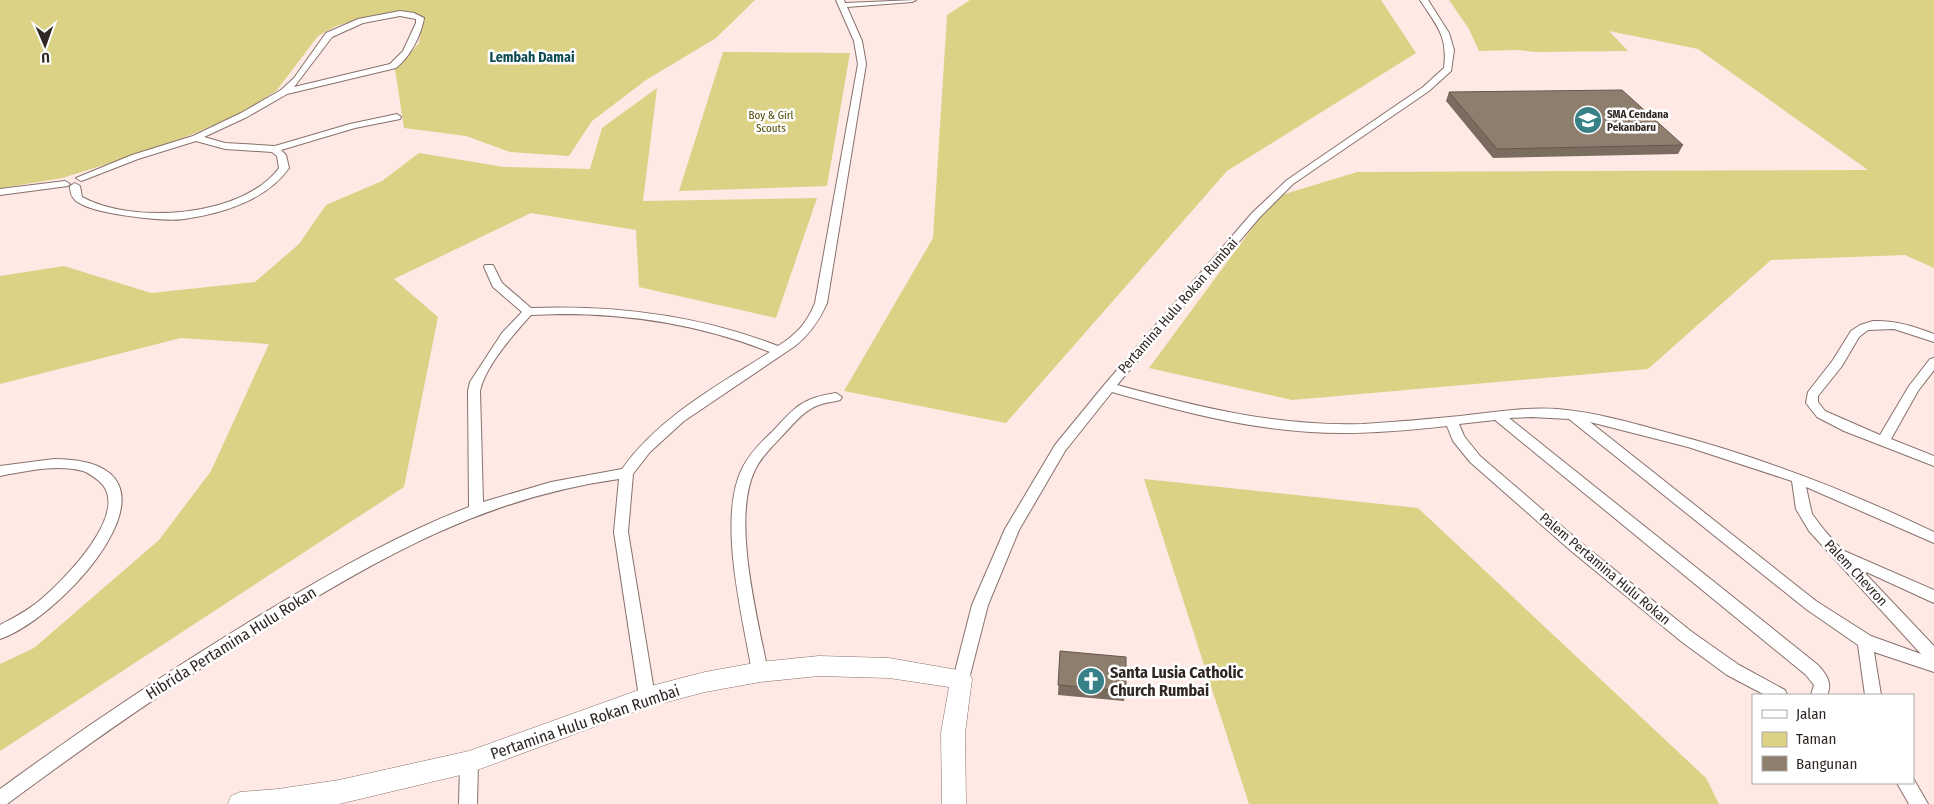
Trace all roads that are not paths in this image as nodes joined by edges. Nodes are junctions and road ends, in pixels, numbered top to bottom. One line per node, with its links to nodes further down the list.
1 (912, 0): 3 (street)
2 (1424, 0): 15 (street, Pertamina Hulu Rokan Rumbai)
3 (841, 2): 13 (street)
4 (284, 92): 4 (street); 6 (street)
5 (397, 117): 7 (street)
6 (196, 138): 7 (street); 8 (street)
7 (275, 148): 8 (street)
8 (74, 182): 9 (street)
9 (0, 192)
10 (489, 267): 11 (street)
11 (528, 312): 13 (street); 25 (street)
12 (1934, 338): 20 (street)
13 (779, 351): 23 (street)
14 (1934, 362): 20 (street)
15 (1108, 386): 19 (street); 33 (street, Pertamina Hulu Rokan Rumbai)
16 (836, 396): 32 (street)
17 (1497, 415): 18 (street); 19 (street); 35 (street)
18 (1572, 415): 24 (street); 30 (street)
19 (1451, 421): 34 (street, Palem Pertamina Hulu Rokan)
20 (1884, 440): 21 (street)
21 (1934, 461)
22 (0, 471): 29 (street)
23 (626, 472): 25 (street, Hibrida Pertamina Hulu Rokan); 37 (street)
24 (1798, 478): 26 (street); 27 (street, Palem Chevron)
25 (476, 510): 40 (street, Hibrida Pertamina Hulu Rokan)
26 (1934, 538)
27 (1836, 552): 28 (street); 31 (street, Palem Chevron)
28 (1934, 597)
29 (0, 633)
30 (1865, 640): 31 (street); 36 (street)
31 (1932, 665)
32 (760, 672): 33 (street, Pertamina Hulu Rokan Rumbai); 37 (street, Pertamina Hulu Rokan Rumbai)
33 (962, 679): 43 (street, Pertamina Hulu Rokan Rumbai)
34 (1777, 694)
35 (1820, 694)
36 (1873, 694)
37 (647, 697): 38 (street, Pertamina Hulu Rokan Rumbai)
38 (469, 762): 41 (street, Pertamina Hulu Rokan Rumbai); 42 (street)
39 (1907, 784): 44 (street)
40 (0, 799)
41 (240, 804)
42 (468, 804)
43 (954, 804)
44 (1919, 804)

